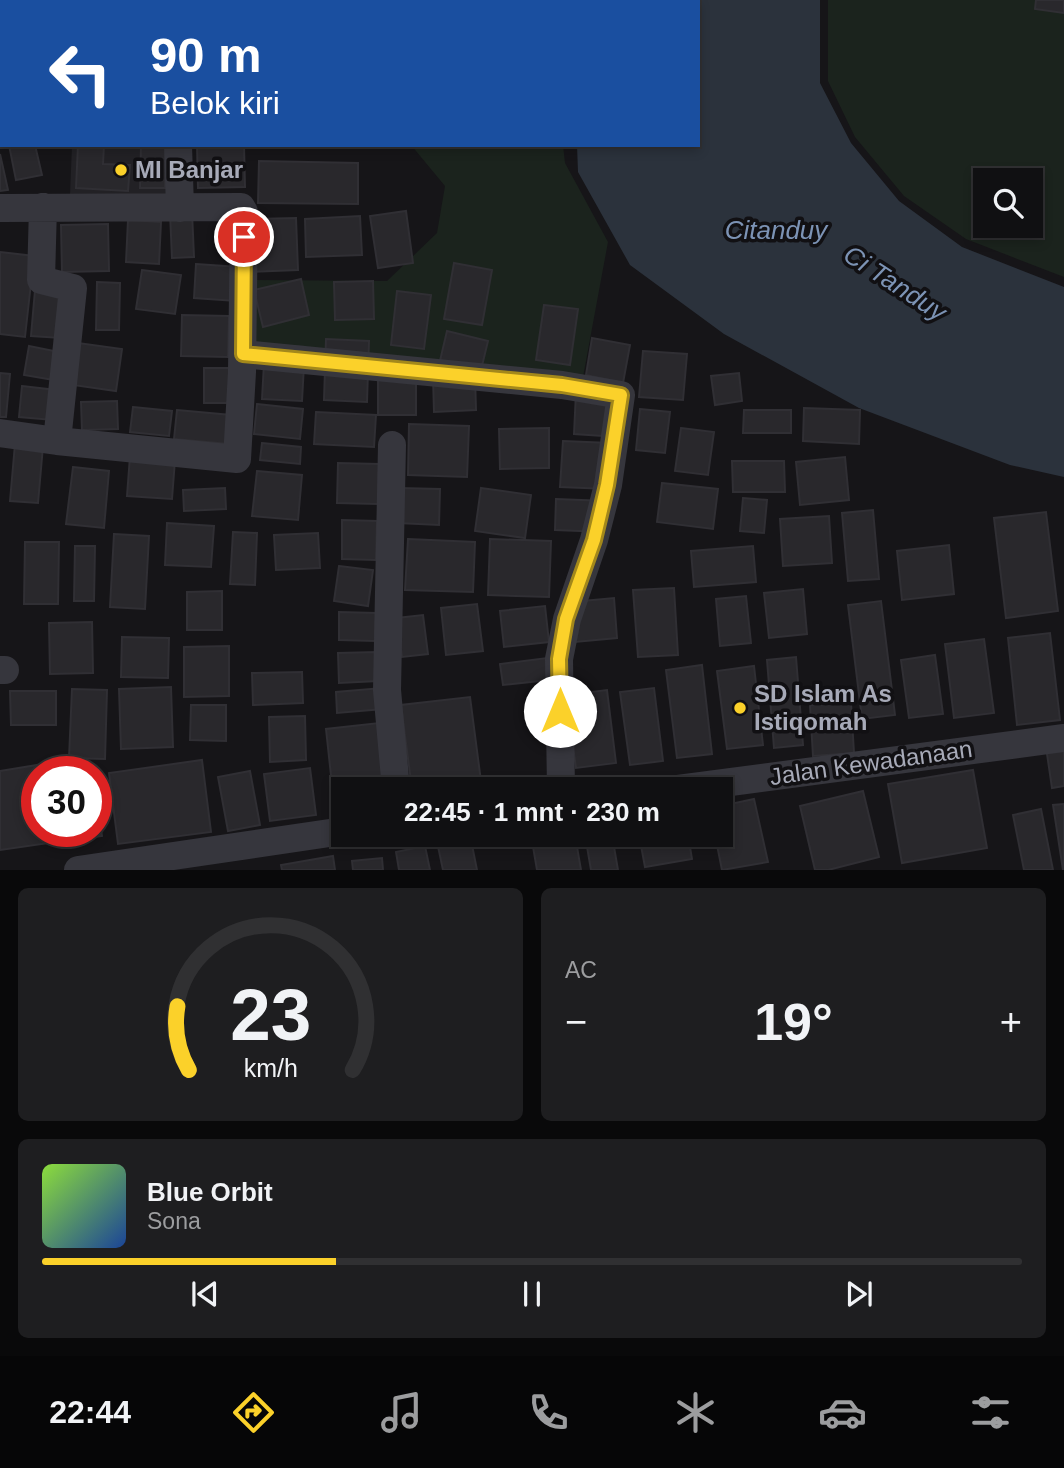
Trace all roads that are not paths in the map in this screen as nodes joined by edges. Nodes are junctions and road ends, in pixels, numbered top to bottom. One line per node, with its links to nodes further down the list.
1 (178, 147): 4 (street)
2 (43, 207): 3 (street); 4 (street); 7 (street)
3 (0, 208)
4 (180, 208): 5 (street)
5 (243, 354): 7 (street); 11 (street)
6 (0, 433): 7 (street)
7 (57, 440)
8 (392, 445): 10 (street)
9 (1064, 738): 12 (street, Jalan Kewadanaan)
10 (396, 777)
11 (561, 777)
12 (733, 782)
13 (331, 833): 14 (street)
14 (78, 870)

